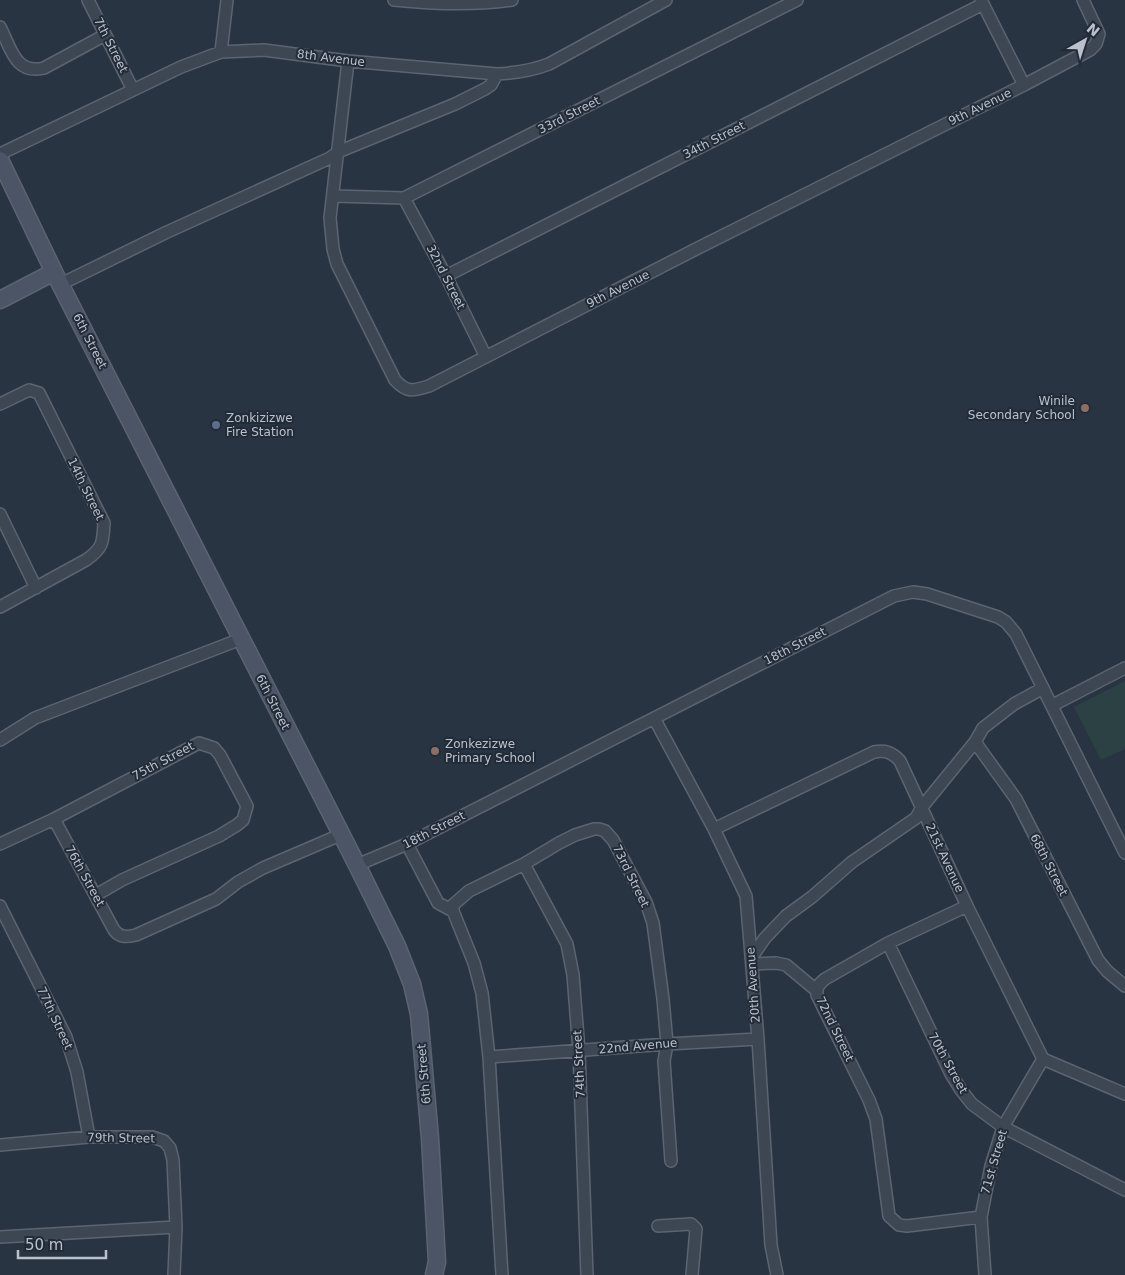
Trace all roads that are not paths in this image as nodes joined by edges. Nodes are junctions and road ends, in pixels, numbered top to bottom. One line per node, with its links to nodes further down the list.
1 (88, 0): 10 (street, 7th Street)
2 (227, 0): 11 (street)
3 (394, 0): 4 (street)
4 (512, 0)
5 (665, 0): 13 (street, 8th Avenue)
6 (797, 0): 20 (street, 33rd Street)
7 (1083, 0): 14 (street, 9th Avenue)
8 (982, 2): 14 (street); 21 (street, 34th Street)
9 (0, 27): 10 (street)
10 (106, 35): 15 (street, 7th Street)
11 (221, 52): 12 (street, 8th Avenue); 15 (street, 8th Avenue)
12 (348, 61): 13 (street, 8th Avenue); 16 (street, 9th Avenue)
13 (496, 74): 16 (street)
14 (1024, 85): 24 (street, 9th Avenue)
15 (133, 90): 17 (street, 8th Avenue)
16 (338, 152): 19 (street, 9th Avenue); 22 (street)
17 (0, 154)
18 (0, 160): 22 (street, 6th Street)
19 (334, 196): 20 (street, 33rd Street); 24 (street, 9th Avenue)
20 (404, 198): 21 (street, 32nd Street)
21 (446, 276): 24 (street, 32nd Street)
22 (58, 278): 23 (street); 29 (street, 6th Street)
23 (0, 300)
24 (486, 357)
25 (0, 404): 27 (street, 14th Street)
26 (0, 514): 27 (street)
27 (36, 588): 28 (street, 14th Street)
28 (0, 607)
29 (241, 639): 34 (street); 39 (street, 6th Street)
30 (1125, 668): 32 (street)
31 (1043, 688): 32 (street, 18th Street); 33 (street, 18th Street); 35 (street)
32 (1053, 705): 42 (street, 18th Street)
33 (654, 718): 38 (street, 20th Avenue); 41 (street, 18th Street)
34 (0, 740)
35 (975, 742): 36 (street); 51 (street, 68th Street)
36 (922, 807): 38 (street, 21st Avenue); 47 (street, 21st Avenue); 50 (street)
37 (54, 818): 40 (street, 75th Street); 45 (street, 76th Street); 45 (street, 75th Street)
38 (714, 829): 50 (street, 20th Avenue)
39 (340, 834): 44 (street, 6th Street); 45 (street, 76th Street)
40 (0, 844)
41 (407, 844): 44 (street, 18th Street); 48 (street)
42 (1125, 853)
43 (524, 864): 48 (street, 73rd Street); 54 (street, 73rd Street); 55 (street, 74th Street)
44 (357, 866): 69 (street, 6th Street)
45 (96, 895)
46 (0, 906): 60 (street, 77th Street)
47 (967, 906): 49 (street, 72nd Street); 57 (street, 21st Avenue)
48 (453, 911): 56 (street)
49 (888, 943): 52 (street, 72nd Street); 59 (street, 70th Street)
50 (752, 961): 52 (street); 53 (street, 20th Avenue)
51 (1125, 986)
52 (816, 990): 64 (street, 72nd Street)
53 (758, 1039): 54 (street, 22nd Avenue); 73 (street, 20th Avenue)
54 (667, 1044): 55 (street, 22nd Avenue); 62 (street, 73rd Street)
55 (579, 1051): 56 (street, 22nd Avenue); 71 (street, 74th Street)
56 (489, 1058): 70 (street)
57 (1043, 1059): 58 (street); 59 (street, 71st Street)
58 (1124, 1091)
59 (1004, 1127): 63 (street, 70th Street); 64 (street, 71st Street)
60 (88, 1137): 61 (street, 79th Street); 66 (street, 79th Street)
61 (0, 1145)
62 (670, 1161)
63 (1125, 1190)
64 (981, 1217): 74 (street, 71st Street)
65 (658, 1226): 72 (street)
66 (176, 1227): 67 (street); 68 (street, 79th Street)
67 (0, 1237)
68 (174, 1275)
69 (434, 1275)
70 (502, 1275)
71 (587, 1275)
72 (692, 1275)
73 (777, 1275)
74 (985, 1275)

